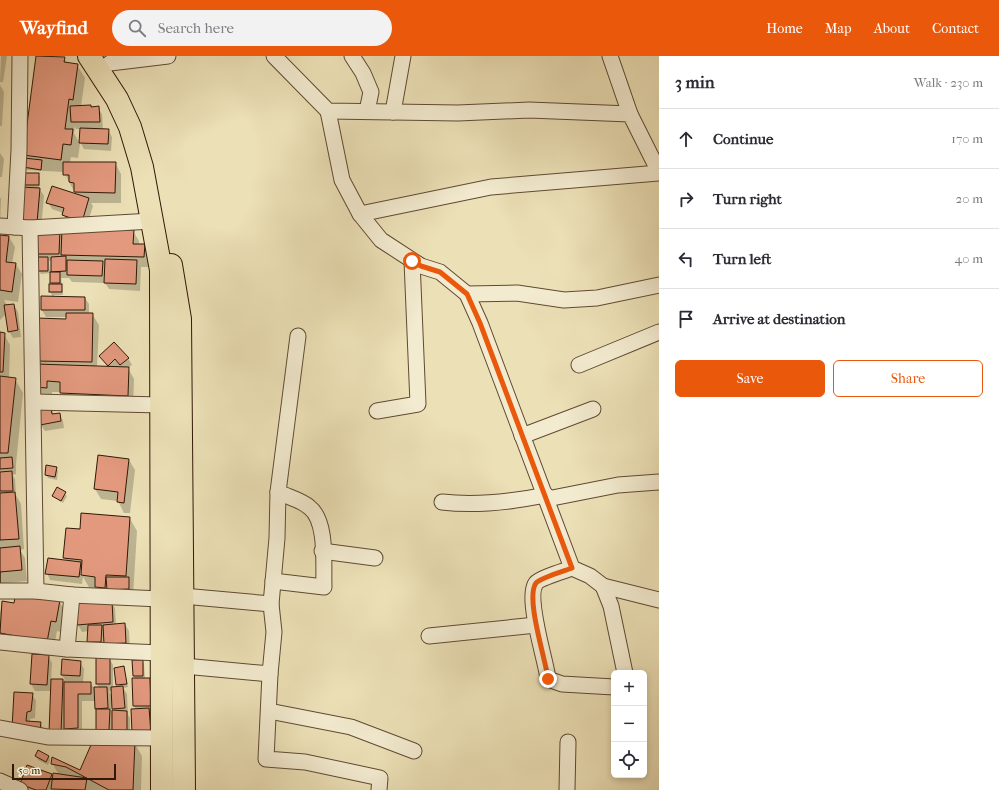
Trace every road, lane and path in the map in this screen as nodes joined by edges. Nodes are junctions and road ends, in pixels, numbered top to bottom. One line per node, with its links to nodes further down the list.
1 (20, 56): 17 (street)
2 (90, 56): 16 (main road)
3 (168, 56): 8 (street)
4 (274, 56): 10 (street)
5 (352, 56): 11 (street)
6 (403, 56): 12 (street)
7 (610, 56): 13 (street)
8 (144, 58): 9 (street)
9 (108, 59): 41 (main road)
10 (328, 111): 11 (street); 15 (street)
11 (367, 111): 12 (street)
12 (393, 112): 13 (street)
13 (630, 114): 14 (street)
14 (659, 173): 15 (street)
15 (360, 214): 18 (street)
16 (152, 221): 17 (street); 25 (main road)
17 (15, 227): 24 (street)
18 (412, 261): 20 (street); 27 (street)
19 (659, 285): 20 (street)
20 (467, 294): 28 (street)
21 (659, 332): 23 (street)
22 (298, 336): 30 (street)
23 (578, 366)
24 (34, 402): 25 (street); 39 (street)
25 (161, 405): 42 (main road)
26 (593, 409): 28 (street)
27 (377, 410)
28 (522, 436): 31 (street)
29 (659, 482): 31 (street)
30 (278, 492): 33 (street); 36 (street)
31 (546, 497): 32 (street); 35 (street)
32 (442, 502)
33 (322, 551): 34 (street); 36 (street)
34 (375, 558)
35 (572, 568): 37 (street); 45 (street)
36 (273, 581): 44 (street)
37 (604, 586): 43 (street); 51 (street)
38 (0, 590): 39 (street)
39 (36, 591): 40 (street)
40 (72, 595): 42 (street); 48 (street)
41 (184, 596): 44 (street); 50 (main road)
42 (161, 599): 49 (main road)
43 (659, 600)
44 (270, 604): 52 (street)
45 (536, 625): 46 (street); 53 (street)
46 (429, 636)
47 (0, 642): 48 (street)
48 (67, 649): 49 (street)
49 (161, 653): 56 (main road)
50 (184, 666): 52 (street); 62 (main road)
51 (624, 670)
52 (270, 674): 54 (street)
53 (611, 687)
54 (269, 711): 58 (street); 63 (street)
55 (0, 728): 56 (street)
56 (162, 738): 61 (main road)
57 (568, 742): 64 (street)
58 (414, 750)
59 (0, 781): 60 (street)
60 (20, 790)
61 (162, 790)
62 (184, 790)
63 (379, 790)
64 (567, 790)

